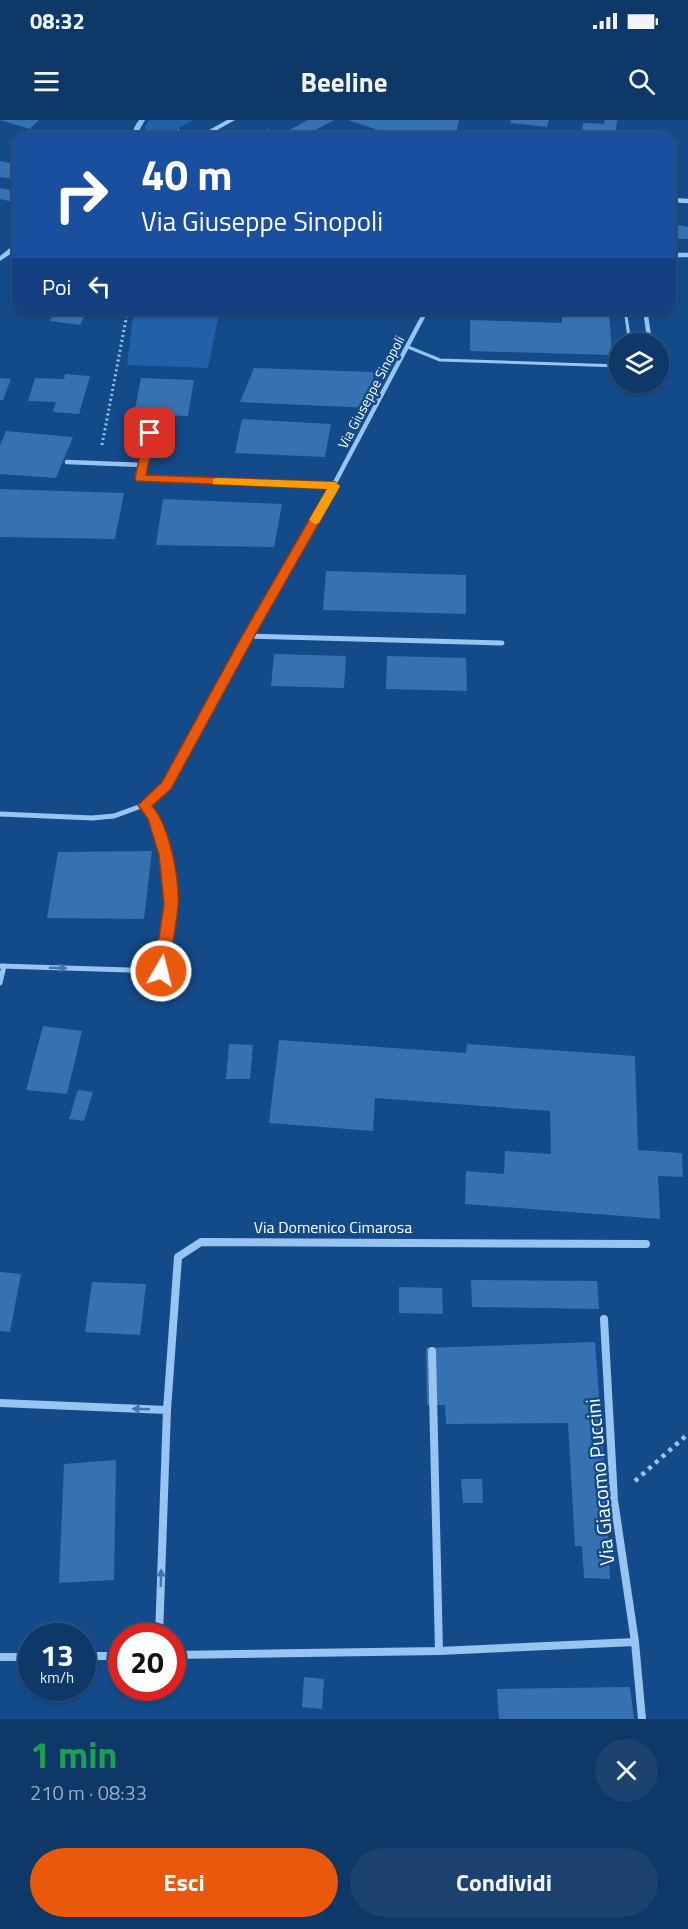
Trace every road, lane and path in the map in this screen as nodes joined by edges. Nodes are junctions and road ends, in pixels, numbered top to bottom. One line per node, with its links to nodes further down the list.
1 (232, 120): 2 (street)
2 (209, 132)
3 (127, 315): 13 (path)
4 (424, 315): 9 (street, Via Giuseppe Sinopoli)
5 (626, 315): 7 (lane)
6 (646, 315): 8 (street)
7 (628, 333)
8 (648, 333)
9 (408, 347): 10 (lane); 15 (street, Via Giuseppe Sinopoli)
10 (609, 366)
11 (150, 433): 14 (street)
12 (67, 462): 13 (street)
13 (99, 463): 14 (street)
14 (143, 465): 15 (street)
15 (335, 486): 16 (street, Via Giuseppe Sinopoli)
16 (248, 636): 17 (street); 18 (street, Via Giuseppe Sinopoli)
17 (502, 643)
18 (144, 805): 19 (street, Via Giuseppe Sinopoli); 21 (lane)
19 (0, 814)
20 (2, 966): 21 (street, one-way to 21); 22 (street)
21 (161, 971)
22 (0, 983)
23 (646, 1244): 27 (street, Via Domenico Cimarosa)
24 (604, 1319): 29 (street, Via Giacomo Puccini)
25 (432, 1351): 32 (street)
26 (0, 1403): 27 (street, one-way to 26)
27 (167, 1410): 30 (street, Via Domenico Cimarosa, one-way to 27)
28 (688, 1434): 29 (path)
29 (614, 1500): 31 (street, Via Giacomo Puccini)
30 (159, 1623)
31 (636, 1641): 32 (street); 36 (street, Via Giacomo Puccini)
32 (439, 1651): 33 (street)
33 (186, 1655)
34 (0, 1657): 35 (street)
35 (18, 1657)
36 (642, 1719)

